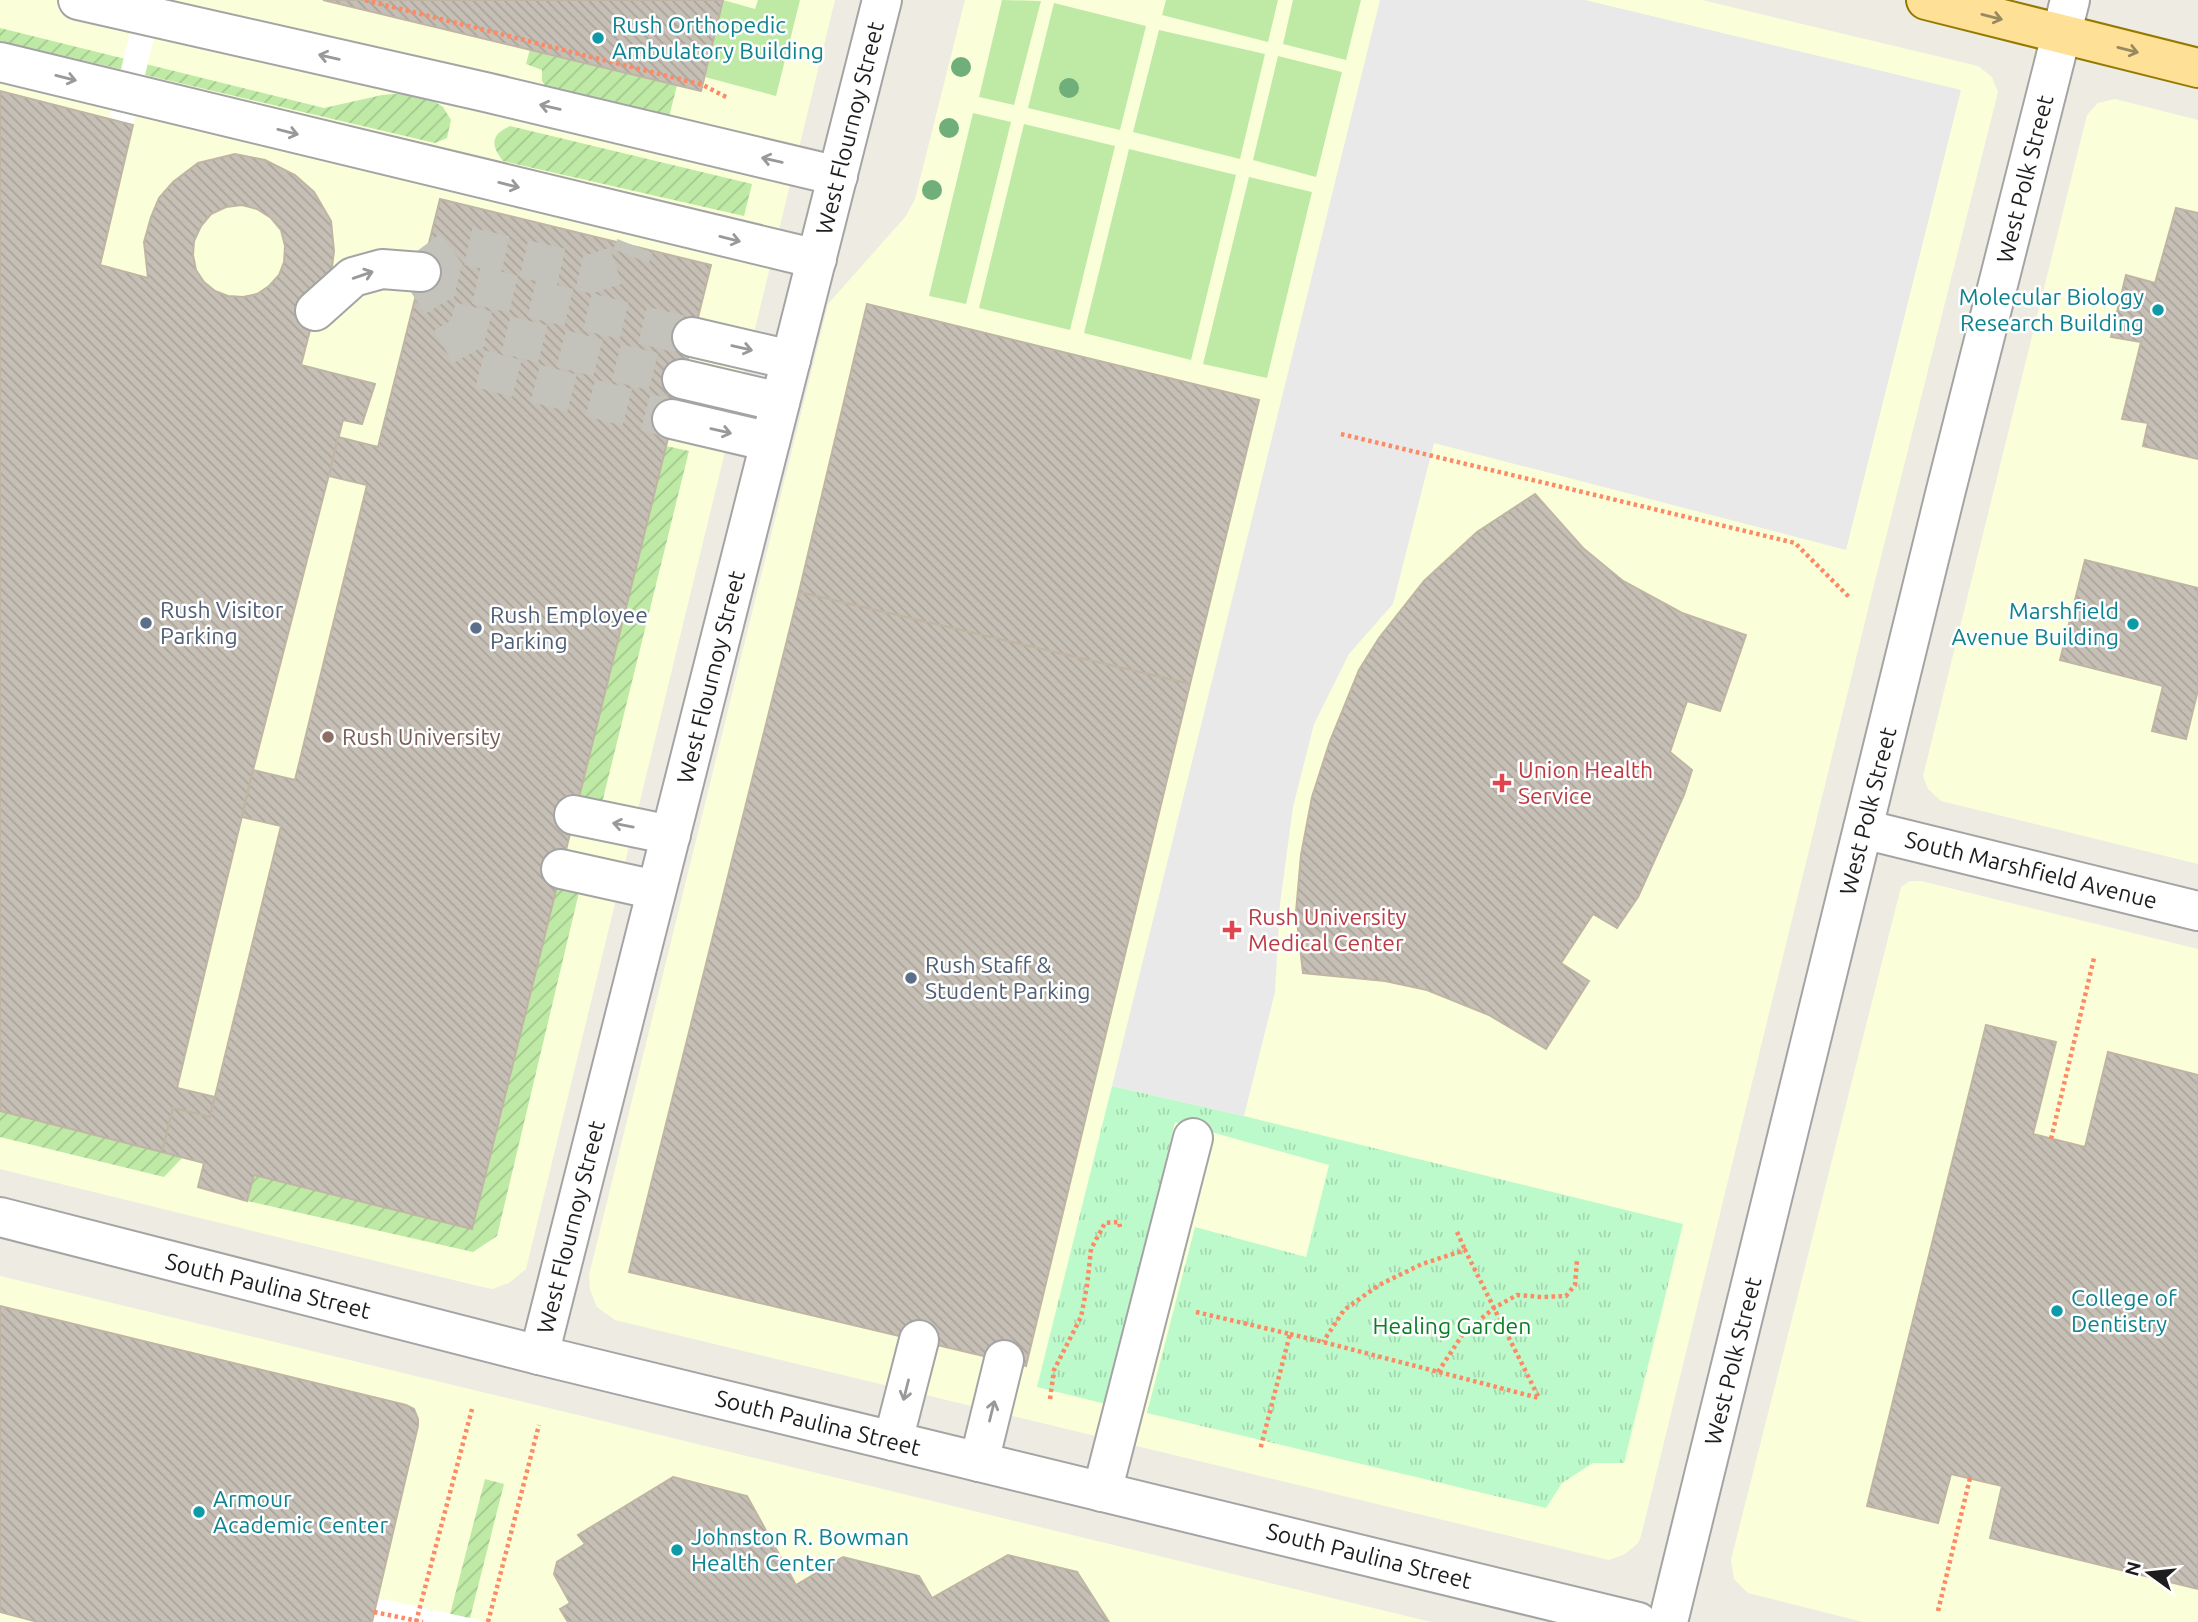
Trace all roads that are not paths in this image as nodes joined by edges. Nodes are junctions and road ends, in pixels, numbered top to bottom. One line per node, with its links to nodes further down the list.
1 (78, 0): 7 (street, one-way to 1)
2 (882, 0): 7 (street, West Flournoy Street)
3 (1926, 0): 4 (main road, one-way to 4)
4 (2066, 17): 6 (main road, one-way to 6); 18 (street, West Polk Street)
5 (0, 62): 8 (street, one-way to 8)
6 (2198, 68)
7 (838, 176): 8 (street, West Flournoy Street)
8 (817, 259): 12 (street, West Flournoy Street)
9 (421, 272): 10 (street, one-way to 9)
10 (315, 310)
11 (692, 337): 12 (street, one-way to 12)
12 (791, 360): 14 (street, West Flournoy Street)
13 (682, 379): 14 (street)
14 (780, 402): 16 (street, West Flournoy Street)
15 (672, 419): 16 (street, one-way to 16)
16 (770, 442): 19 (street, West Flournoy Street)
17 (574, 815): 19 (street, one-way to 17)
18 (1863, 829): 22 (street, South Marshfield Avenue); 32 (street, West Polk Street)
19 (671, 835): 21 (street, West Flournoy Street)
20 (561, 869): 21 (street)
21 (656, 890): 26 (street, West Flournoy Street)
22 (2198, 911)
23 (1193, 1138): 30 (street)
24 (0, 1217): 26 (street, South Paulina Street)
25 (919, 1340): 28 (street, one-way to 28)
26 (539, 1355): 28 (street, South Paulina Street)
27 (1004, 1360): 29 (street, one-way to 27)
28 (893, 1440): 29 (street, South Paulina Street)
29 (979, 1462): 30 (street, South Paulina Street)
30 (1102, 1492): 31 (street, South Paulina Street)
31 (1638, 1622)
32 (1668, 1622)

